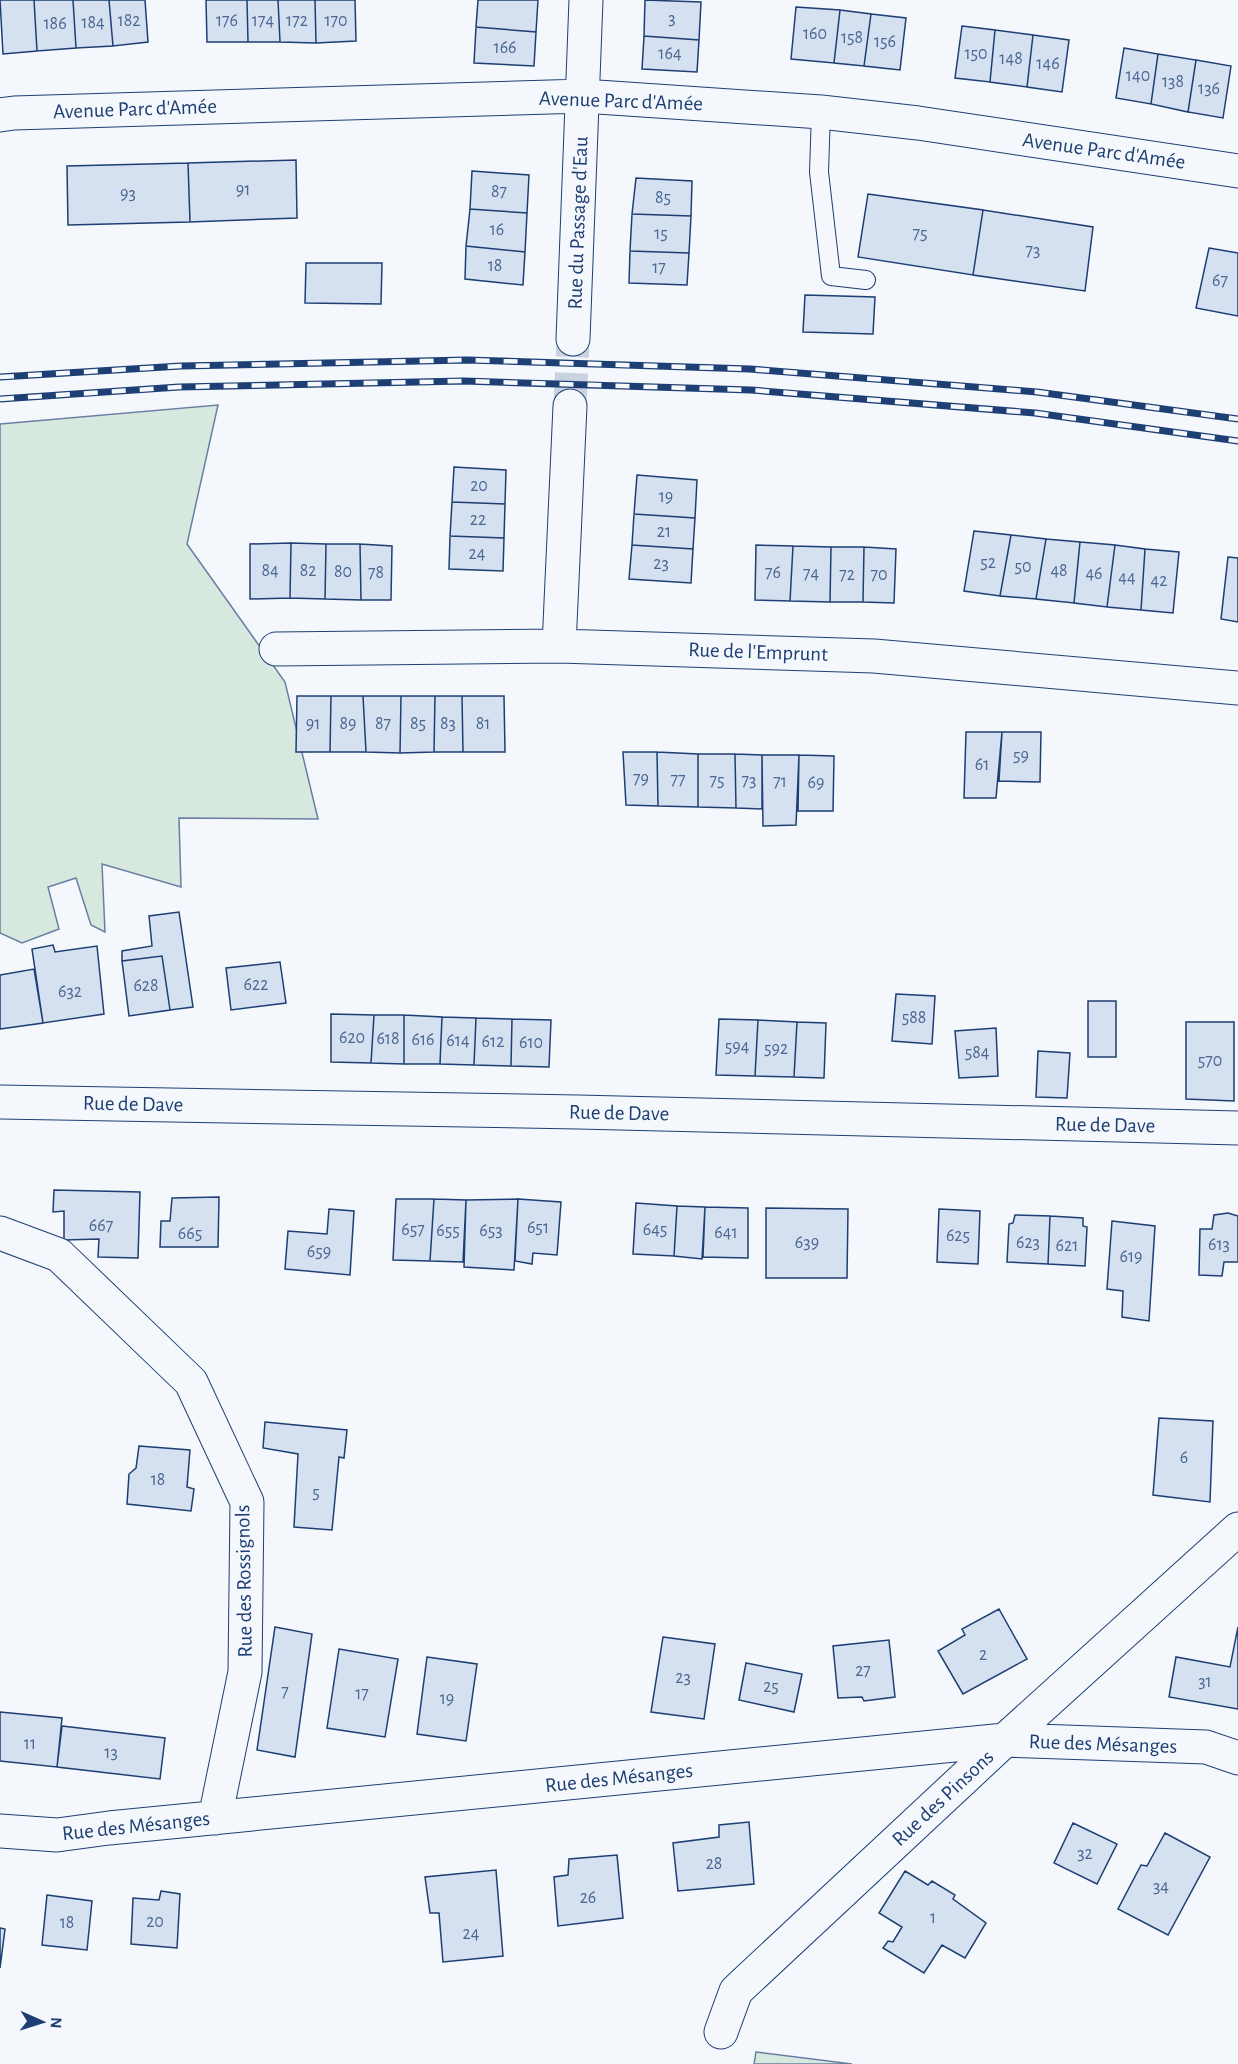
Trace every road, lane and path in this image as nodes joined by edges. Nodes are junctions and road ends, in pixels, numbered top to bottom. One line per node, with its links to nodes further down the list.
1 (586, 0): 2 (street, Rue du Passage d'Eau)
2 (583, 96): 3 (street, Avenue Parc d'Amée); 4 (street, Avenue Parc d'Amée); 7 (street, Rue du Passage d'Eau)
3 (821, 112): 5 (street, Avenue Parc d'Amée); 6 (lane)
4 (0, 115)
5 (1238, 171)
6 (866, 280)
7 (573, 339)
8 (570, 406): 9 (street)
9 (559, 646): 10 (street, Rue de l'Emprunt); 11 (street, Rue de l'Emprunt)
10 (276, 649)
11 (1238, 688)
12 (0, 1102): 13 (street, Rue de Dave)
13 (1238, 1128)
14 (0, 1233): 18 (street, Rue des Rossignols)
15 (1238, 1529): 16 (street, Rue des Pinsons)
16 (1005, 1740): 17 (street, Rue des Mésanges); 18 (street, Rue des Mésanges); 20 (street, Rue des Pinsons)
17 (1238, 1758)
18 (215, 1818): 19 (street, Rue des Mésanges)
19 (0, 1831)
20 (721, 2032)

